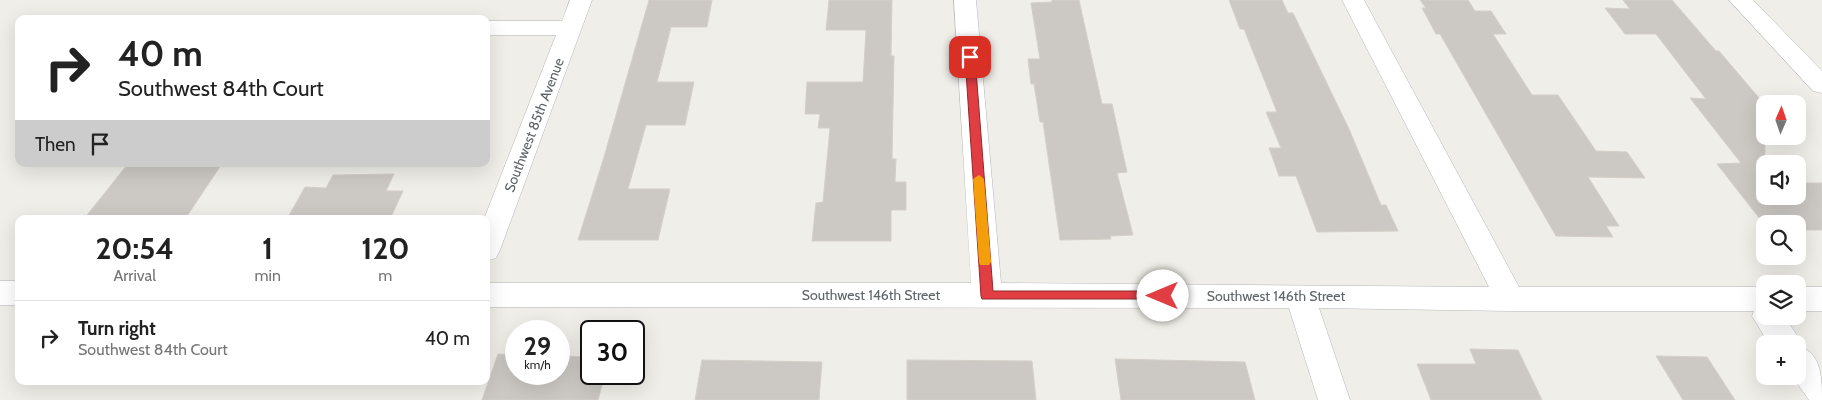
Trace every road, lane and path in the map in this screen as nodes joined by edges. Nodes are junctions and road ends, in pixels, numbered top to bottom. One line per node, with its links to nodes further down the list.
1 (581, 0): 6 (street, Southwest 85th Avenue)
2 (965, 0): 12 (street)
3 (1354, 0): 14 (street)
4 (1740, 0): 7 (street)
5 (490, 28): 6 (street)
6 (571, 28): 8 (street, Southwest 85th Avenue)
7 (1822, 85)
8 (490, 240)
9 (0, 293): 10 (street)
10 (15, 293)
11 (490, 295): 12 (street, Southwest 146th Street)
12 (987, 296): 13 (street, Southwest 146th Street)
13 (1300, 296): 14 (street, Southwest 146th Street); 20 (street)
14 (1510, 299): 17 (street, Southwest 146th Street)
15 (1806, 299): 16 (street)
16 (1822, 299)
17 (1756, 307)
18 (1806, 370): 19 (street)
19 (1822, 393)
20 (1334, 400)

